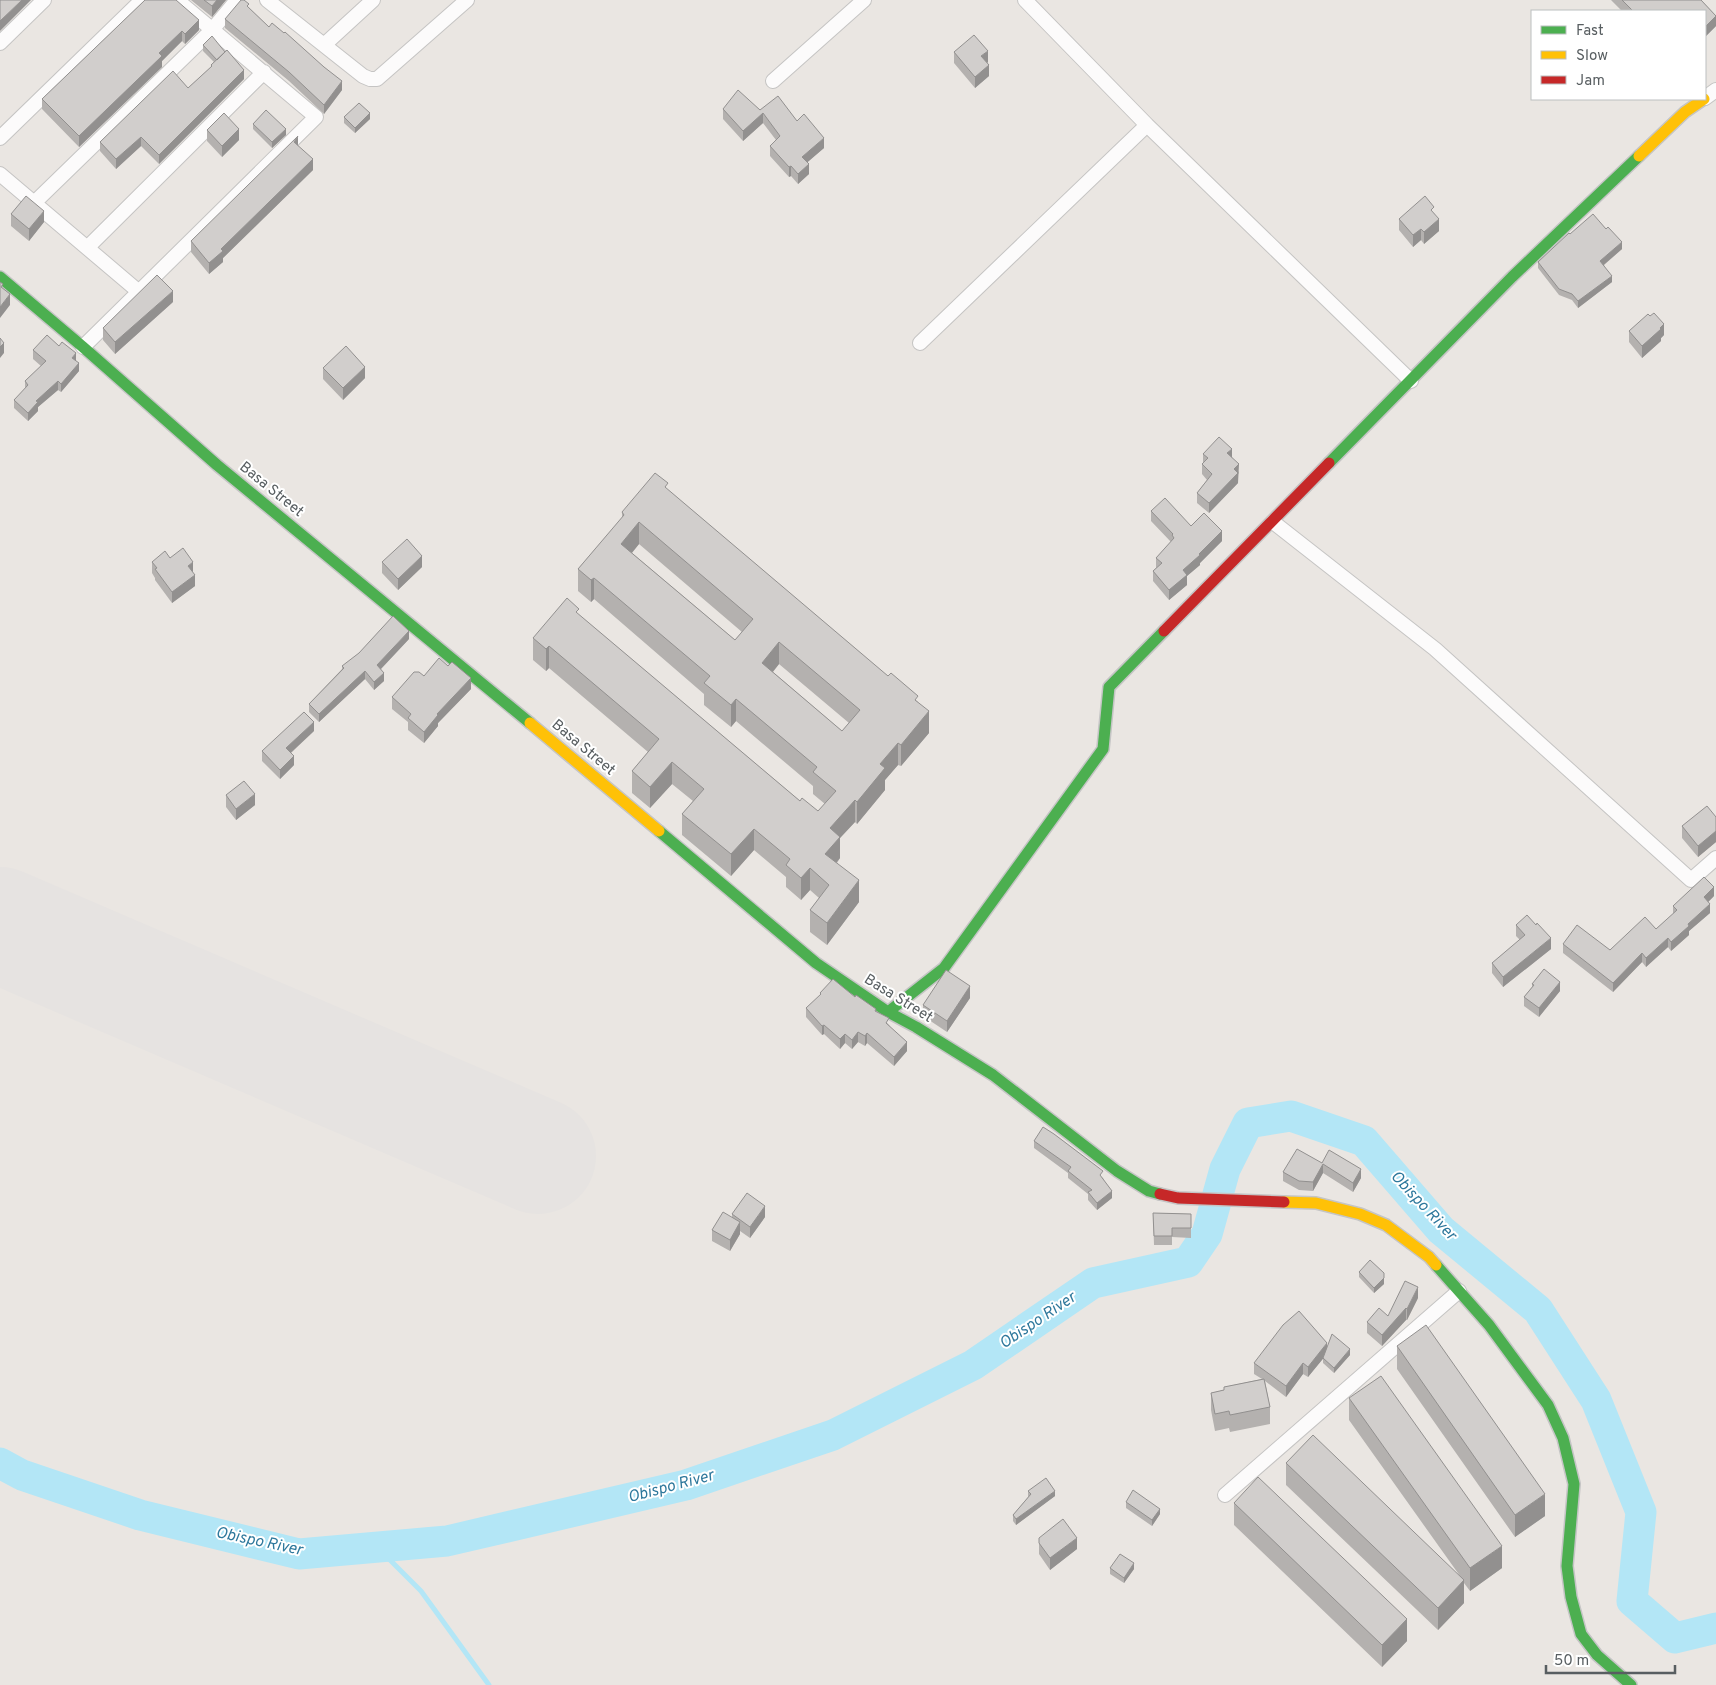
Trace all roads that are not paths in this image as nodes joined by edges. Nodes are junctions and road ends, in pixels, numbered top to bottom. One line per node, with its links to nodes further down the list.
1 (44, 0): 11 (street)
2 (142, 0): 17 (street)
3 (177, 0): 10 (street)
4 (237, 0): 10 (street)
5 (267, 0): 12 (street)
6 (373, 0): 12 (street)
7 (467, 0): 12 (street)
8 (864, 0): 14 (street)
9 (1025, 0): 16 (street)
10 (212, 30): 13 (street); 19 (street)
11 (0, 43)
12 (324, 45)
13 (264, 72): 20 (street); 22 (street)
14 (773, 81)
15 (1701, 100): 25 (street)
16 (1147, 125): 23 (street); 25 (street)
17 (0, 138)
18 (0, 174): 19 (street)
19 (34, 203): 20 (street)
20 (88, 247): 22 (street)
21 (0, 277): 24 (street, Basa Street)
22 (138, 291): 24 (street)
23 (920, 343)
24 (83, 347): 28 (street, Basa Street)
25 (1411, 382): 26 (street)
26 (1273, 522): 27 (street); 28 (street)
27 (1716, 858)
28 (888, 1012): 29 (street, Basa Street)
29 (1459, 1291): 30 (street); 31 (street, Basa Street)
30 (1225, 1495)
31 (1631, 1685)

